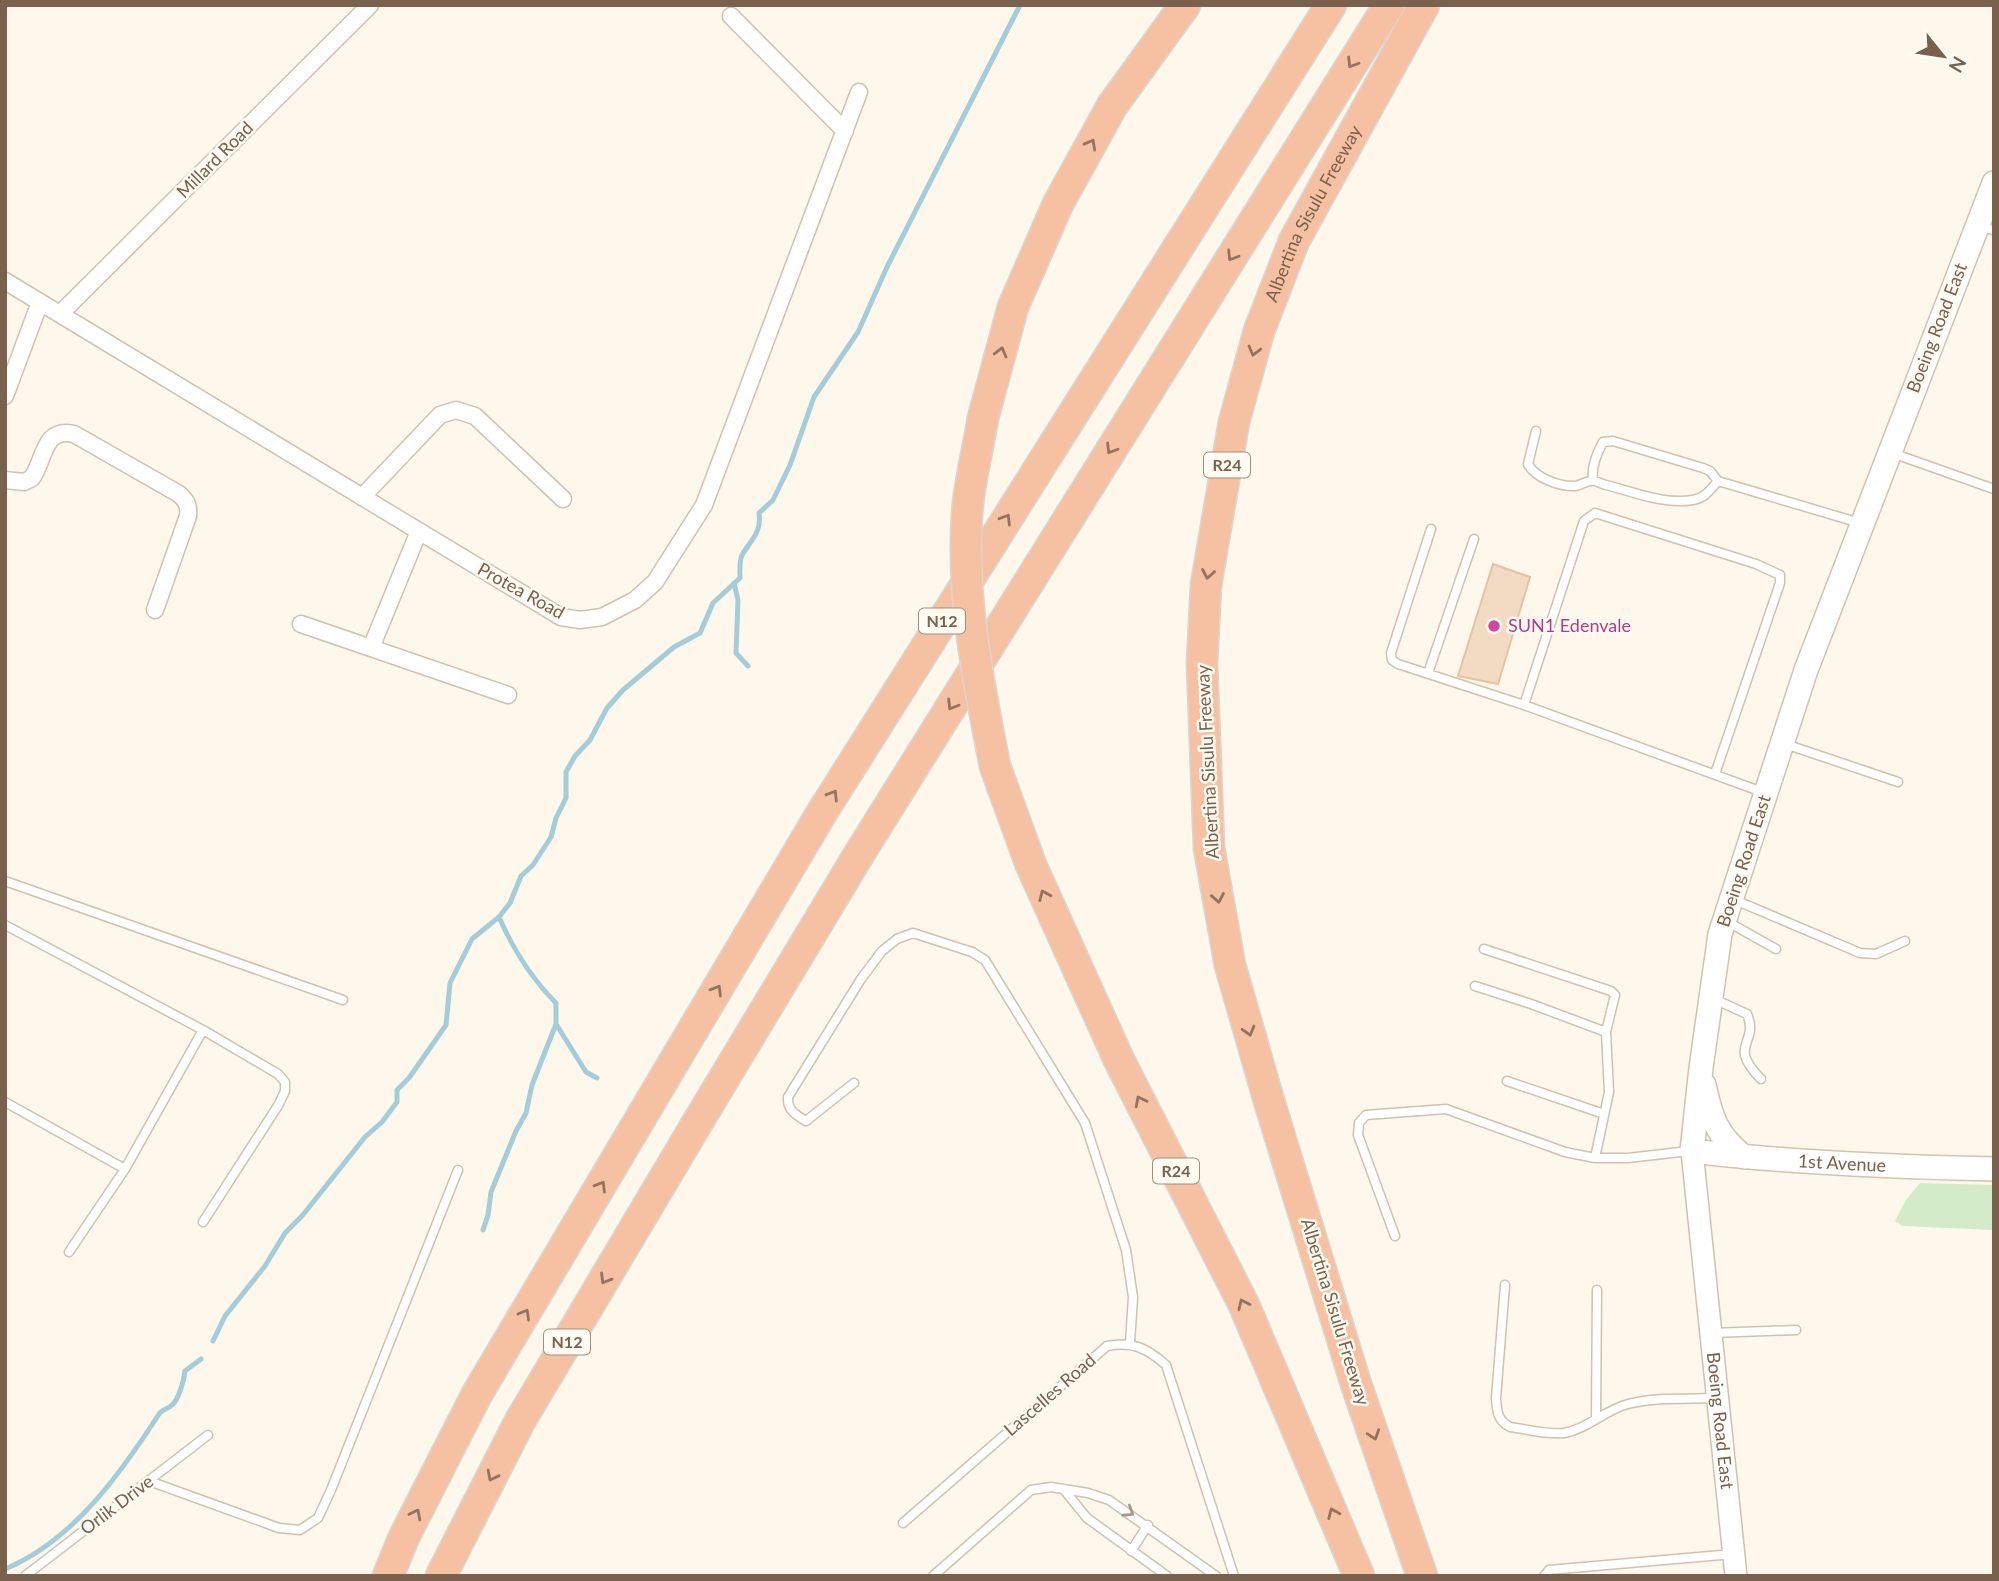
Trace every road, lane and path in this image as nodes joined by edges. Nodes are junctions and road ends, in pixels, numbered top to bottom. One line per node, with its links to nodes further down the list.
1 (370, 5): 13 (street, Millard Road)
2 (1185, 5): 85 (highway, R24, one-way to 2, bridge)
3 (1331, 5): 79 (highway, N12, one-way to 3)
4 (1389, 5): 80 (highway, N12, one-way to 80)
5 (1424, 5): 86 (highway, Albertina Sisulu Freeway / R24, one-way to 86)
6 (731, 16): 8 (street)
7 (859, 92): 8 (street, Protea Road)
8 (845, 131): 25 (street, Protea Road)
9 (1994, 183): 10 (main road, Boeing Road East)
10 (1985, 228): 16 (main road, Boeing Road East)
11 (5, 281): 12 (street, Protea Road)
12 (40, 302): 13 (street, Protea Road); 14 (street)
13 (60, 314): 21 (street, Protea Road)
14 (5, 396)
15 (1536, 431): 18 (lane)
16 (1890, 452): 20 (lane); 23 (main road, Boeing Road East)
17 (5, 480): 27 (street)
18 (1593, 480): 19 (lane); 19 (lane)
19 (1718, 481): 23 (lane)
20 (1994, 489)
21 (362, 497): 22 (street); 25 (street, Protea Road)
22 (563, 499)
23 (1862, 524): 33 (main road, Boeing Road East)
24 (1431, 529): 30 (lane)
25 (419, 531): 29 (street)
26 (1474, 539): 30 (lane)
27 (155, 610)
28 (301, 624): 29 (street)
29 (371, 648): 31 (street)
30 (1429, 673): 32 (lane)
31 (508, 695)
32 (1524, 705): 34 (lane); 34 (lane)
33 (1782, 743): 35 (lane); 36 (main road, Boeing Road East)
34 (1715, 774): 36 (lane)
35 (1898, 782)
36 (1766, 793): 38 (main road, Boeing Road East)
37 (5, 881): 46 (lane)
38 (1732, 899): 39 (main road, Boeing Road East); 41 (lane)
39 (1725, 921): 43 (lane); 45 (main road, Boeing Road East)
40 (5, 925): 47 (lane)
41 (1905, 941)
42 (1484, 949): 48 (lane)
43 (1776, 949)
44 (1475, 986): 48 (lane)
45 (1711, 998): 49 (main road, Boeing Road East); 50 (lane)
46 (343, 1000)
47 (203, 1030): 58 (lane); 61 (lane)
48 (1606, 1032): 54 (lane)
49 (1701, 1069): 55 (main road, Boeing Road East); 56 (main road)
50 (1760, 1079)
51 (1507, 1081): 54 (lane)
52 (855, 1083): 68 (lane)
53 (5, 1102): 58 (lane)
54 (1604, 1114): 57 (lane)
55 (1692, 1151): 56 (main road, 1st Avenue); 57 (lane); 67 (street, Boeing Road East)
56 (1744, 1157): 59 (main road, 1st Avenue)
57 (1595, 1158): 62 (lane)
58 (125, 1169): 63 (lane)
59 (1994, 1169)
60 (458, 1170): 72 (lane)
61 (203, 1222)
62 (1395, 1236)
63 (68, 1252)
64 (1505, 1285): 70 (lane)
65 (1597, 1290): 70 (lane)
66 (1796, 1330): 67 (lane)
67 (1711, 1333): 69 (street, Boeing Road East)
68 (1130, 1343): 74 (lane, Lascelles Road); 84 (lane)
69 (1718, 1397): 70 (lane); 77 (street, Boeing Road East)
70 (1596, 1417)
71 (208, 1435): 72 (lane, Orlik Drive)
72 (149, 1481): 78 (lane, Orlik Drive)
73 (1065, 1490): 75 (lane, one-way to 75); 76 (lane); 81 (lane)
74 (903, 1523)
75 (1148, 1525): 76 (lane); 83 (lane)
76 (1131, 1551): 82 (lane)
77 (1733, 1554): 87 (lane); 88 (street, Boeing Road East)
78 (25, 1576)
79 (388, 1576)
80 (441, 1576)
81 (933, 1576)
82 (1167, 1576)
83 (1216, 1576)
84 (1234, 1576)
85 (1359, 1576)
86 (1422, 1576)
87 (1544, 1576)
88 (1736, 1576)

